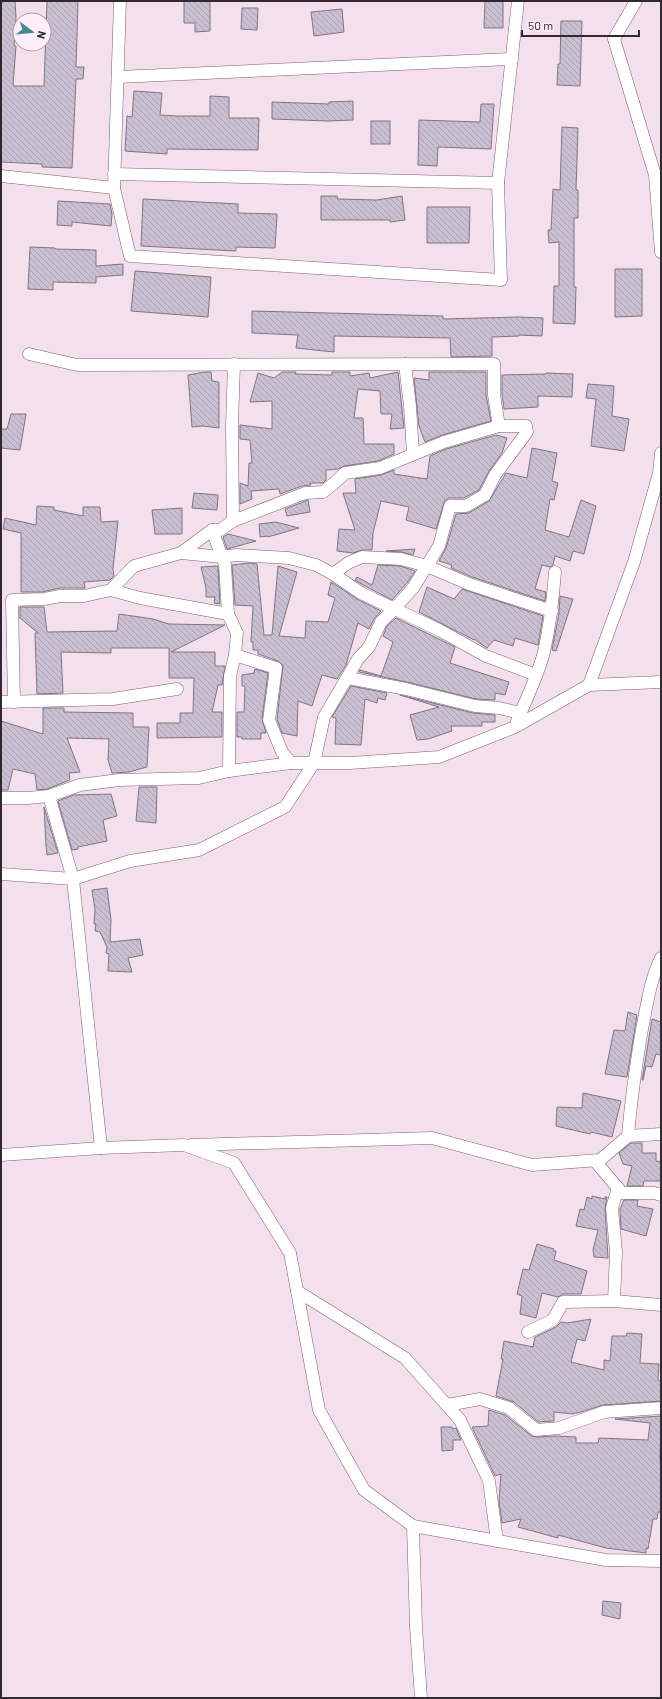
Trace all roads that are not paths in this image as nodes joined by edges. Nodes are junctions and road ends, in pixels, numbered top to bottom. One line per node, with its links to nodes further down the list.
1 (120, 1): 5 (street)
2 (518, 1): 4 (street)
3 (636, 1): 10 (street)
4 (512, 59): 5 (street); 8 (street)
5 (118, 77): 6 (street)
6 (114, 174): 8 (street); 9 (street)
7 (1, 176): 9 (street)
8 (498, 183): 9 (street)
9 (114, 188)
10 (661, 252)
11 (29, 354): 12 (street)
12 (234, 364): 13 (street); 17 (street)
13 (405, 364): 14 (street); 16 (street)
14 (499, 426): 16 (street); 21 (street)
15 (661, 453): 32 (street)
16 (413, 454): 17 (street)
17 (233, 522): 18 (street)
18 (212, 530): 19 (street); 20 (street)
19 (182, 553): 20 (street); 24 (street)
20 (222, 557): 23 (street); 27 (street)
21 (427, 566): 23 (street); 25 (street); 26 (street)
22 (555, 572): 26 (street)
23 (333, 574): 25 (street)
24 (111, 590): 27 (street); 35 (street)
25 (395, 608): 29 (street); 30 (street)
26 (552, 611): 29 (street)
27 (228, 614): 28 (street)
28 (235, 655): 38 (street); 40 (street)
29 (536, 675): 36 (street)
30 (348, 678): 36 (street); 39 (street)
31 (661, 682): 32 (street)
32 (589, 685): 37 (street)
33 (177, 689): 35 (street)
34 (1, 702): 35 (street)
35 (14, 702)
36 (521, 713): 37 (street)
37 (515, 727): 39 (street)
38 (291, 763): 39 (street); 40 (street)
39 (314, 763): 44 (street)
40 (229, 770): 41 (street)
41 (49, 796): 42 (street); 44 (street)
42 (1, 798)
43 (1, 874): 44 (street)
44 (73, 879): 49 (street)
45 (661, 958): 47 (street)
46 (661, 1134): 47 (street)
47 (628, 1136): 51 (street)
48 (184, 1145): 49 (street); 51 (street); 54 (street)
49 (100, 1148): 50 (street)
50 (1, 1155)
51 (595, 1161): 52 (street)
52 (618, 1188): 53 (street); 55 (street)
53 (661, 1195)
54 (297, 1291): 58 (street); 60 (street)
55 (614, 1301): 56 (street); 57 (street)
56 (661, 1305)
57 (528, 1332)
58 (447, 1405): 59 (street); 61 (street)
59 (661, 1408)
60 (413, 1526): 61 (street); 63 (street)
61 (497, 1541): 62 (street)
62 (661, 1561)
63 (421, 1698)

